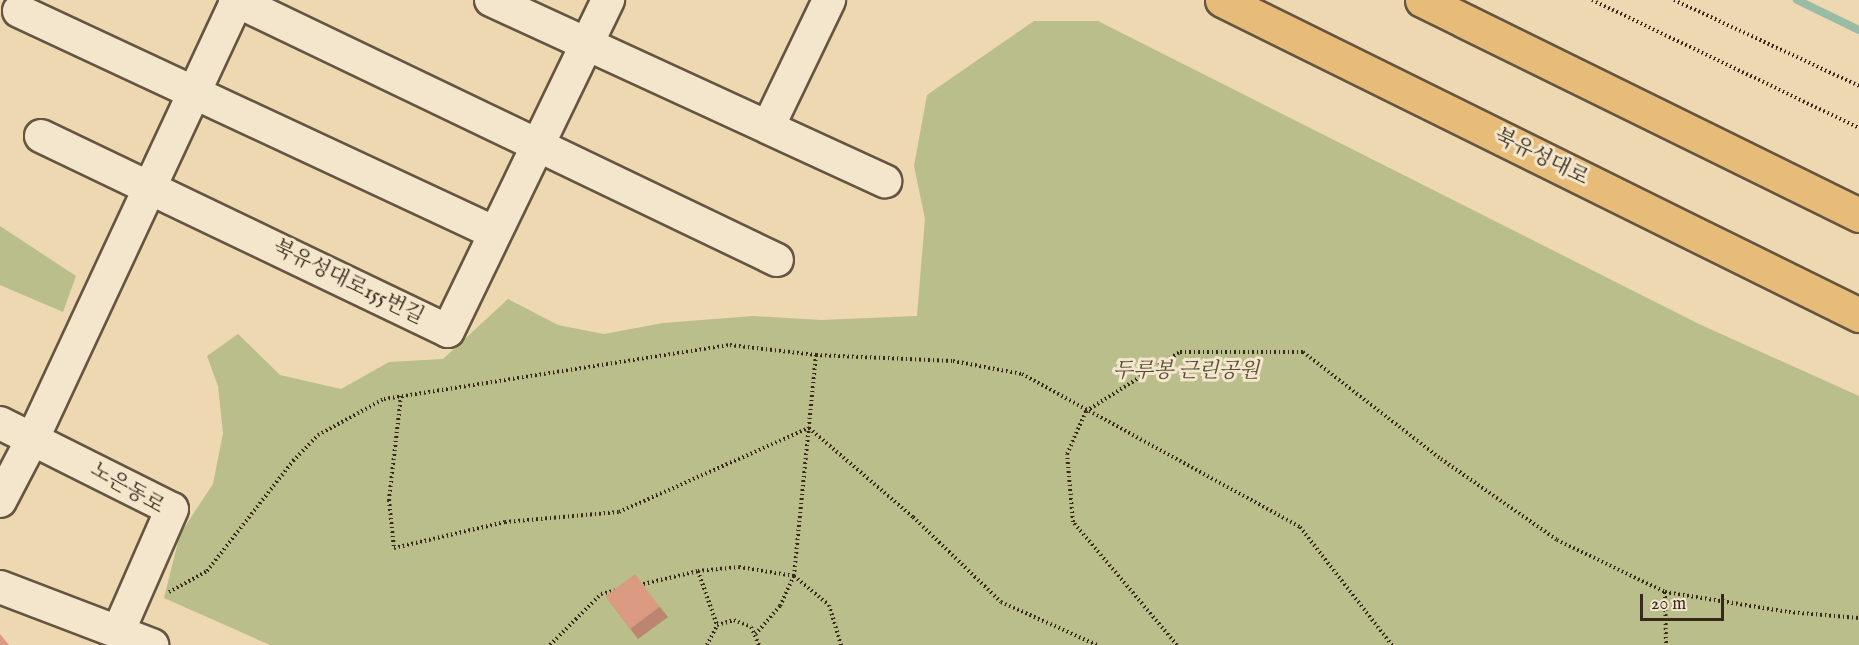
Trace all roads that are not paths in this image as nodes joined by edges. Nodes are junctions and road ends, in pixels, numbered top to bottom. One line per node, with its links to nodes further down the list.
1 (236, 0): 9 (street); 12 (street)
2 (491, 0): 8 (street)
3 (608, 0): 8 (street, 북유성대로155번길)
4 (829, 0): 10 (street)
5 (1222, 0): 18 (main road, 북유성대로)
6 (1422, 0): 15 (main road)
7 (19, 11): 9 (street)
8 (587, 44): 10 (street); 12 (street, 북유성대로155번길)
9 (193, 93): 14 (street); 16 (street)
10 (768, 127): 13 (street)
11 (41, 136): 14 (street, 북유성대로155번길)
12 (538, 145): 16 (street, 북유성대로155번길); 17 (street)
13 (885, 181)
14 (149, 188): 16 (street, 북유성대로155번길); 20 (street)
15 (1859, 215)
16 (495, 233)
17 (777, 260)
18 (1859, 315)
19 (0, 423): 20 (street)
20 (33, 438): 21 (street); 23 (street, 노은동로)
21 (0, 501)
22 (0, 587): 23 (street)
23 (118, 632): 24 (street)
24 (152, 645)

